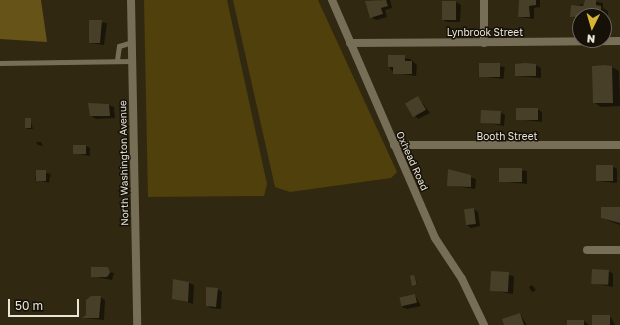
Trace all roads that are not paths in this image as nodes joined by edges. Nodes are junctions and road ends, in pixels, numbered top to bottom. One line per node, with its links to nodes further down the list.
1 (131, 0): 5 (street, North Washington Avenue)
2 (332, 0): 6 (street, Oxhead Road)
3 (484, 0): 7 (street)
4 (620, 41): 7 (street, Lynbrook Street)
5 (132, 42): 8 (lane); 9 (street, North Washington Avenue)
6 (350, 43): 7 (street, Lynbrook Street); 11 (street, Oxhead Road)
7 (484, 43)
8 (116, 60): 9 (lane); 10 (lane)
9 (133, 61): 15 (street, North Washington Avenue)
10 (0, 63)
11 (394, 145): 12 (street, Booth Street); 16 (street, Oxhead Road)
12 (620, 145)
13 (587, 250): 14 (street)
14 (620, 250)
15 (137, 325)
16 (484, 325)

